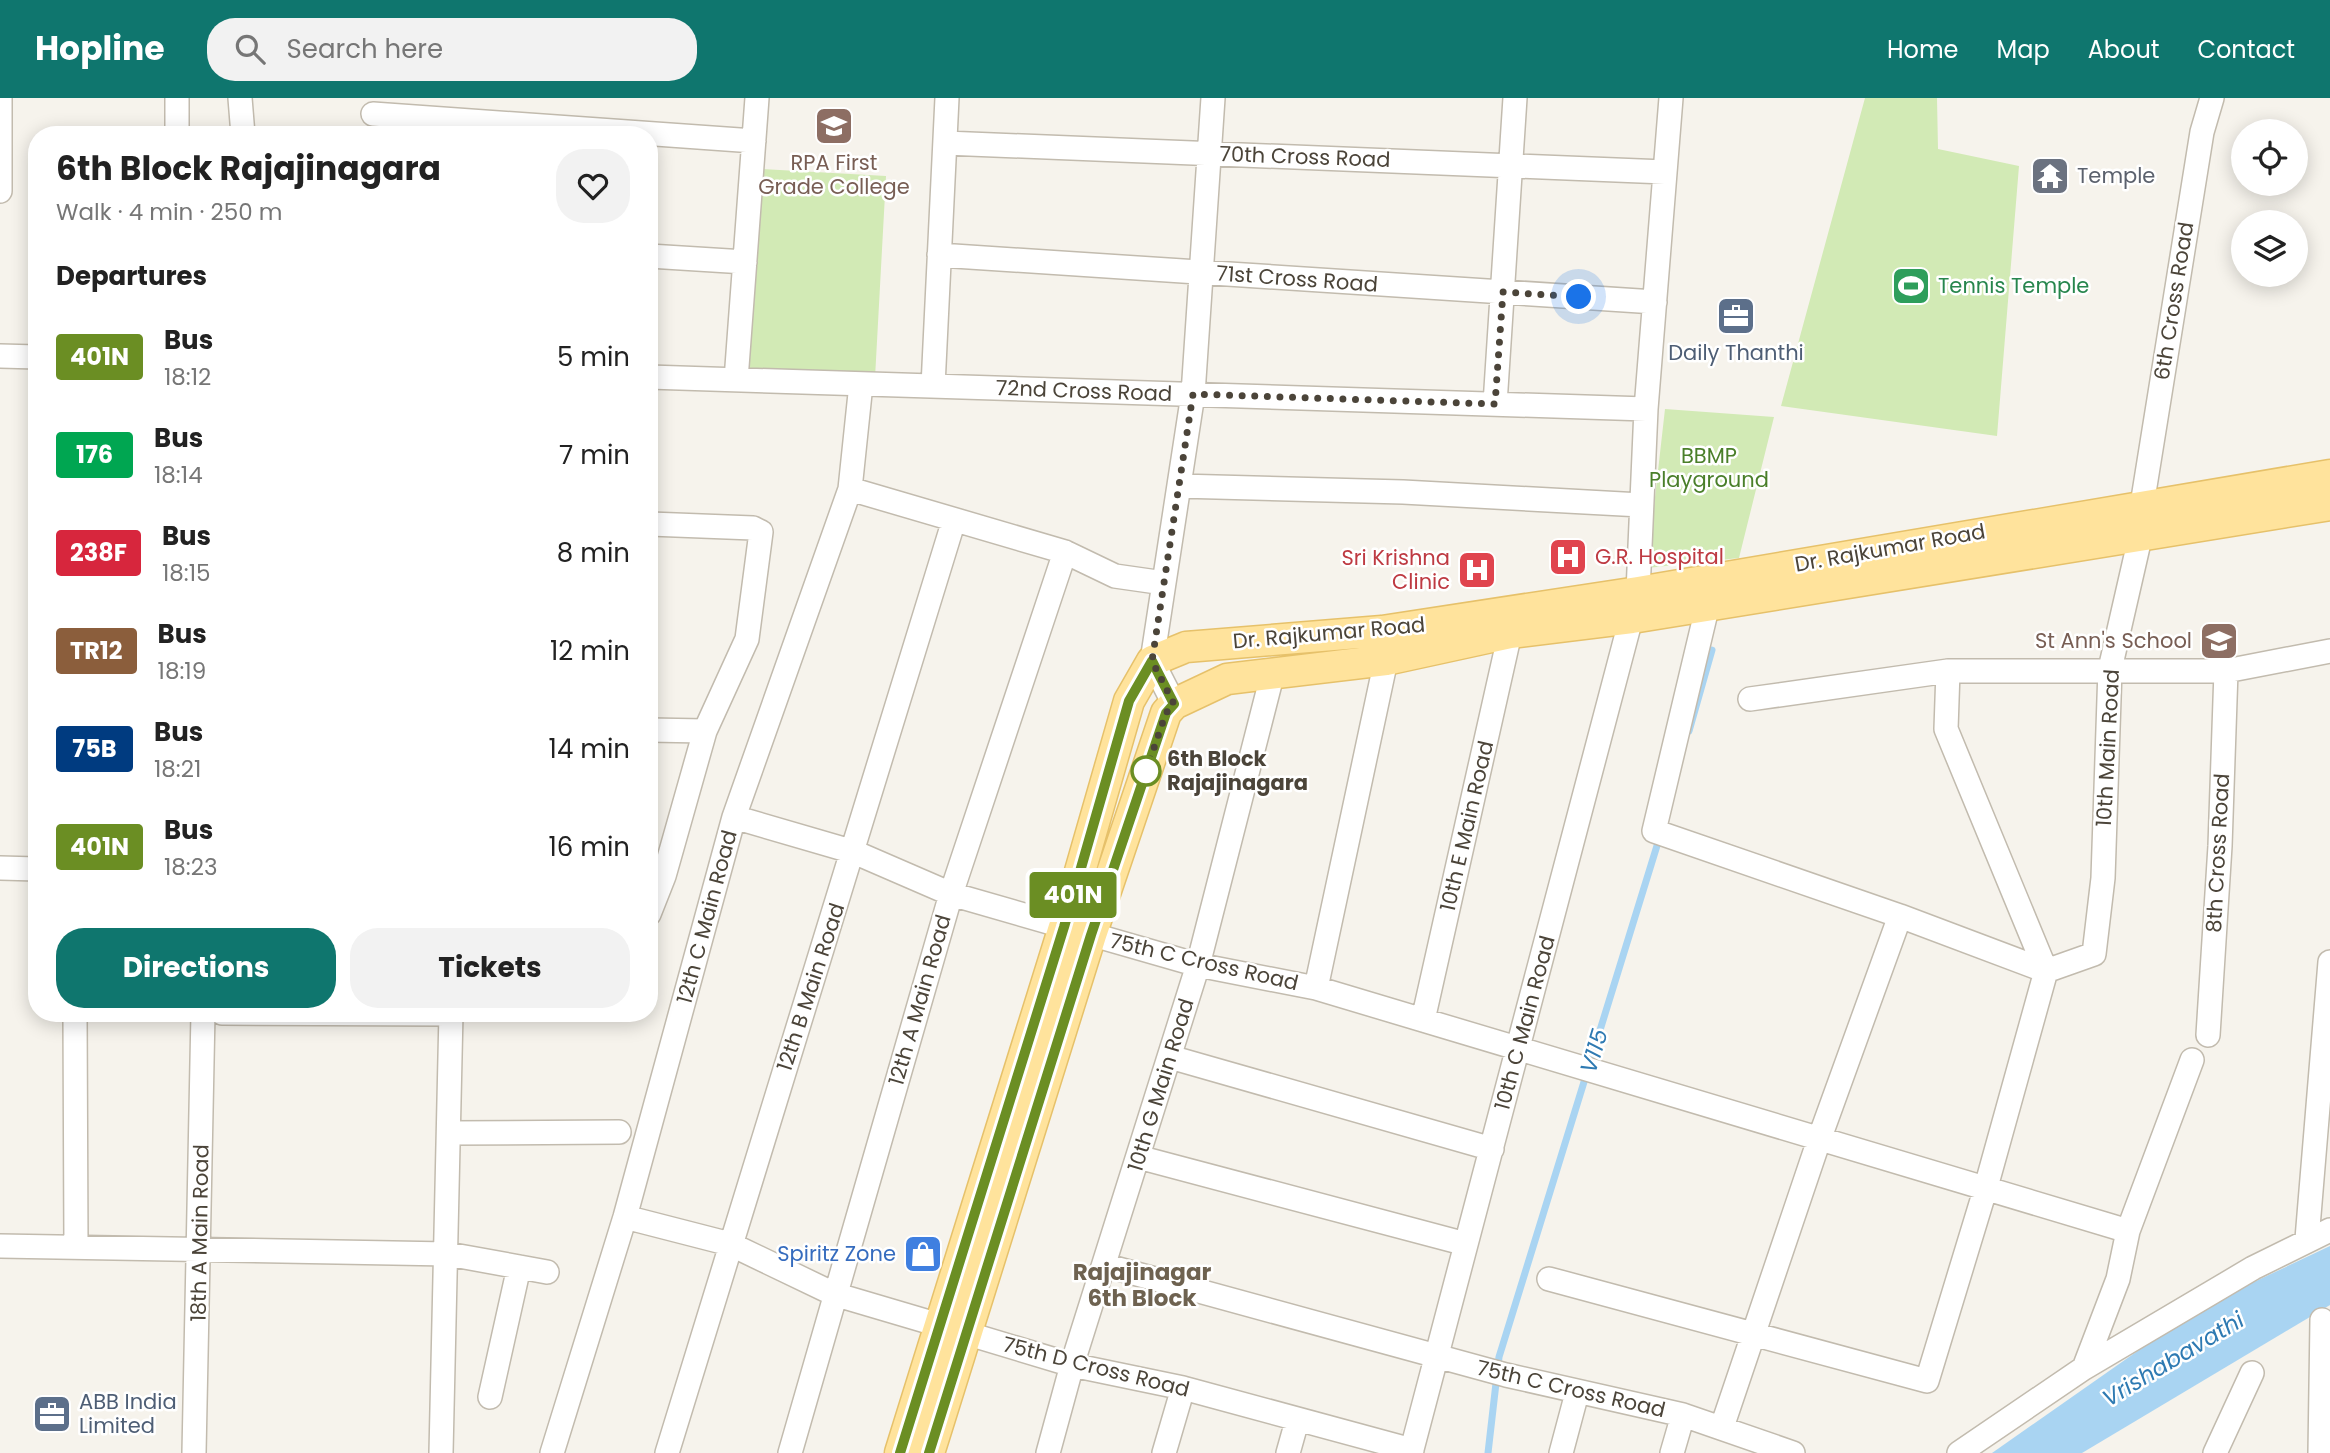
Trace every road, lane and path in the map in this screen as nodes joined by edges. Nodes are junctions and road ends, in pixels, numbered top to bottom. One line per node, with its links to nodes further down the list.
1 (1, 98): 20 (street)
2 (177, 98): 11 (street)
3 (240, 98): 12 (street)
4 (757, 98): 15 (street)
5 (947, 98): 16 (street)
6 (1213, 98): 17 (street)
7 (1515, 98): 18 (street)
8 (1671, 98): 19 (street, 10th C Main Road)
9 (2212, 98): 40 (street, 6th Cross Road)
10 (373, 116): 13 (street)
11 (177, 126)
12 (242, 126)
13 (525, 126)
14 (658, 135): 15 (street)
15 (754, 141): 23 (street)
16 (945, 142): 17 (street, 70th Cross Road); 21 (street)
17 (1209, 153): 18 (street, 70th Cross Road); 24 (street)
18 (1511, 165): 19 (street, 70th Cross Road); 25 (street)
19 (1665, 172): 26 (street, 10th C Main Road)
20 (0, 191)
21 (939, 256): 24 (street, 71st Cross Road); 32 (street)
22 (658, 257): 23 (street)
23 (745, 262): 30 (street)
24 (1201, 273): 25 (street, 71st Cross Road); 33 (street)
25 (1503, 292): 26 (street, 71st Cross Road); 34 (street)
26 (1655, 302): 35 (street, 10th C Main Road)
27 (0, 356): 28 (street)
28 (28, 357)
29 (658, 377): 30 (street, 72nd Cross Road)
30 (736, 380): 31 (street, 72nd Cross Road)
31 (861, 384): 32 (street, 72nd Cross Road); 38 (street, 12th C Main Road)
32 (933, 386): 33 (street, 72nd Cross Road)
33 (1193, 394): 34 (street, 72nd Cross Road); 37 (street)
34 (1495, 404): 35 (street, 72nd Cross Road)
35 (1646, 409): 39 (street, 10th C Main Road)
36 (2330, 475): 40 (main road, Dr. Rajkumar Road)
37 (1179, 486): 39 (street); 46 (street)
38 (850, 489): 42 (street); 61 (street, 12th C Main Road)
39 (1642, 505): 48 (street, 10th C Main Road)
40 (2142, 505): 48 (main road, Dr. Rajkumar Road)
41 (2330, 505): 44 (main road, Dr. Rajkumar Road)
42 (954, 520): 45 (street); 62 (street, 12th B Main Road)
43 (658, 524): 60 (street)
44 (2140, 538): 47 (main road, Dr. Rajkumar Road); 53 (street, 10th Main Road)
45 (1065, 552): 46 (street); 66 (street, 12th A Main Road)
46 (1164, 583): 52 (street)
47 (1709, 604): 48 (main road, Dr. Rajkumar Road); 67 (street)
48 (1635, 605): 49 (main road, Dr. Rajkumar Road); 52 (main road, Dr. Rajkumar Road); 78 (street, 10th C Main Road)
49 (1510, 633): 51 (main road, Dr. Rajkumar Road); 73 (street, 10th E Main Road)
50 (2330, 651): 55 (street)
51 (1386, 660): 56 (main road, Dr. Rajkumar Road); 72 (street)
52 (1152, 661): 58 (street); 68 (main road)
53 (2110, 669): 54 (street); 55 (street); 71 (street, 10th Main Road)
54 (1948, 671): 57 (street); 71 (street)
55 (2226, 671): 77 (street, 8th Cross Road)
56 (1273, 672): 58 (main road, Dr. Rajkumar Road); 70 (street, 10th G Main Road)
57 (1749, 699)
58 (1174, 704): 68 (main road)
59 (658, 730): 60 (street)
60 (705, 731): 65 (street)
61 (734, 817): 62 (street, 75th C Cross Road); 87 (street, 12th C Main Road)
62 (854, 852): 66 (street, 75th C Cross Road); 91 (street, 12th B Main Road)
63 (0, 868): 64 (street)
64 (28, 869)
65 (658, 873)
66 (951, 894): 68 (street, 75th C Cross Road); 101 (street, 12th A Main Road)
67 (1900, 916): 71 (street); 83 (street)
68 (1077, 931): 70 (street, 75th C Cross Road); 103 (main road)
69 (2330, 962): 90 (street)
70 (1198, 965): 72 (street, 75th C Cross Road); 79 (street, 10th G Main Road)
71 (2046, 971): 86 (street)
72 (1316, 988): 73 (street, 75th C Cross Road)
73 (1423, 1020): 78 (street, 75th C Cross Road)
74 (75, 1022): 94 (street)
75 (204, 1022): 95 (street, 18th A Main Road)
76 (451, 1022): 82 (street)
77 (2208, 1035)
78 (1518, 1048): 83 (street, 75th C Cross Road); 84 (street, 10th C Main Road)
79 (1170, 1057): 84 (street); 85 (street, 10th G Main Road)
80 (2192, 1060): 89 (street)
81 (618, 1132): 82 (street)
82 (450, 1133): 96 (street)
83 (1820, 1137): 86 (street, 75th C Cross Road); 104 (street)
84 (1492, 1149): 92 (street, 10th C Main Road)
85 (1138, 1157): 92 (street); 97 (street, 10th G Main Road)
86 (1986, 1187): 89 (street, 75th C Cross Road); 104 (street)
87 (625, 1217): 91 (street, 75th D Cross Road); 119 (street, 12th C Main Road)
88 (2330, 1230): 90 (street)
89 (2128, 1231): 107 (street)
90 (2307, 1239): 107 (street)
91 (730, 1244): 101 (street, 75th D Cross Road); 120 (street, 12th B Main Road)
92 (1466, 1244): 105 (street, 10th C Main Road)
93 (0, 1246): 94 (street)
94 (76, 1246): 95 (street)
95 (200, 1249): 96 (street); 117 (street, 18th A Main Road)
96 (447, 1254): 98 (street); 118 (street)
97 (1104, 1265): 105 (street, 75th C Cross Road); 106 (street, 10th G Main Road)
98 (519, 1267): 99 (street); 111 (street)
99 (547, 1272)
100 (1549, 1279): 104 (street)
101 (834, 1294): 103 (street, 75th D Cross Road); 121 (street, 12th A Main Road)
102 (2322, 1320): 112 (street)
103 (952, 1329): 106 (street, 75th D Cross Road); 122 (main road); 123 (main road)
104 (1753, 1332): 115 (street)
105 (1435, 1356): 110 (street, 75th C Cross Road); 116 (street, 10th C Main Road)
106 (1072, 1365): 109 (street, 75th D Cross Road); 124 (street, 10th G Main Road)
107 (2084, 1368): 130 (street)
108 (2252, 1373): 131 (street)
109 (1183, 1388): 114 (street, 75th D Cross Road); 125 (street)
110 (1577, 1393): 113 (street, 75th C Cross Road); 127 (street)
111 (491, 1397)
112 (2325, 1409): 132 (street)
113 (1683, 1415): 115 (street, 75th C Cross Road); 128 (street)
114 (1297, 1421): 116 (street, 75th D Cross Road); 126 (street)
115 (1722, 1427): 129 (street, 75th C Cross Road)
116 (1411, 1452)
117 (194, 1453)
118 (441, 1453)
119 (552, 1453)
120 (667, 1453)
121 (790, 1453)
122 (900, 1453)
123 (929, 1453)
124 (1048, 1453)
125 (1164, 1453)
126 (1288, 1453)
127 (1561, 1453)
128 (1672, 1453)
129 (1793, 1453)
130 (1959, 1453)
131 (2216, 1453)
132 (2320, 1453)

